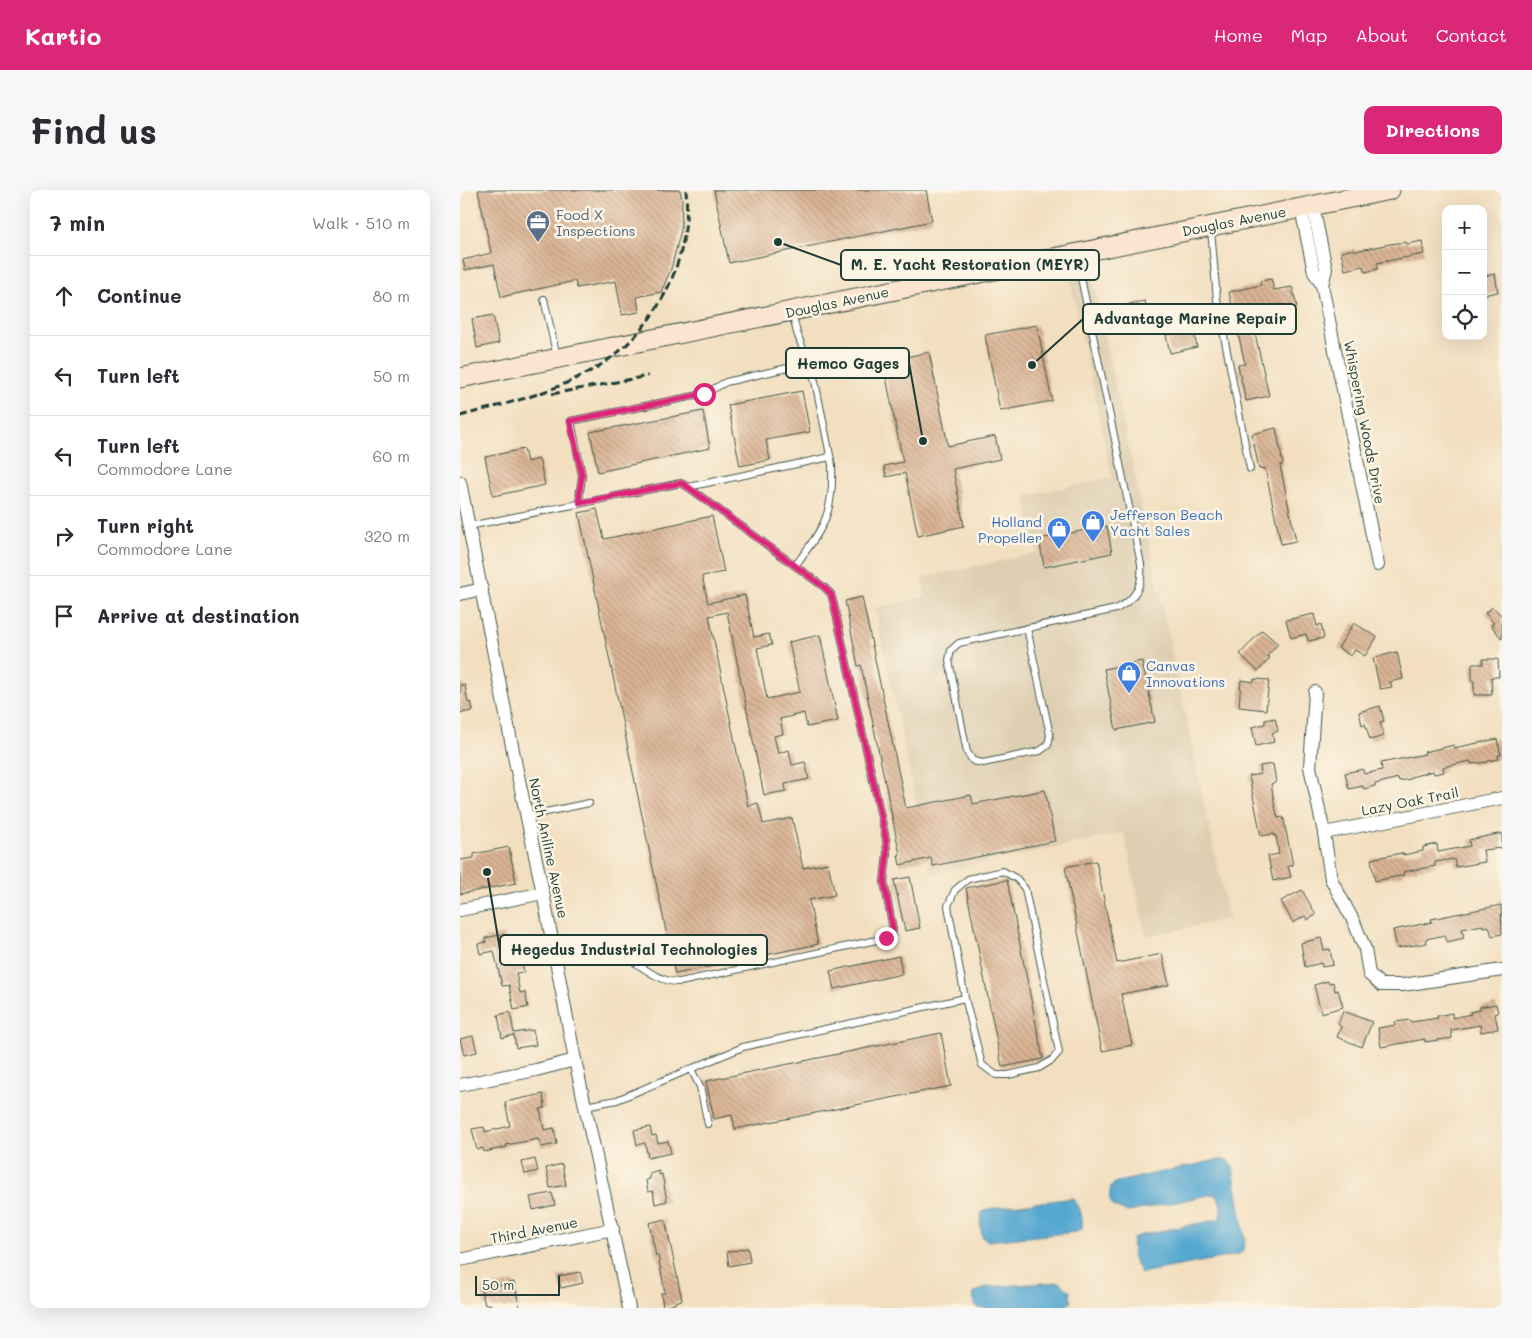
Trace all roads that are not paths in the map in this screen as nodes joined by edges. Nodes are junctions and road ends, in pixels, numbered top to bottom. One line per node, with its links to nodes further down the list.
1 (1390, 190): 2 (street, Douglas Avenue)
2 (1307, 207): 3 (street, Douglas Avenue); 16 (street, Whispering Woods Drive)
3 (1210, 225): 4 (street, Douglas Avenue); 11 (lane)
4 (1076, 253): 6 (street, Douglas Avenue); 20 (lane)
5 (544, 298): 7 (lane)
6 (792, 312): 7 (street, Douglas Avenue); 8 (lane)
7 (557, 358): 9 (street, Douglas Avenue)
8 (809, 363): 10 (lane); 14 (lane)
9 (460, 378)
10 (830, 457): 13 (lane); 17 (lane)
11 (1250, 469)
12 (460, 482): 15 (street, North Aniline Avenue)
13 (688, 487): 14 (lane); 17 (lane)
14 (580, 503): 15 (lane)
15 (469, 526): 18 (street, North Aniline Avenue)
16 (1378, 565)
17 (795, 566): 28 (lane)
18 (482, 590): 19 (street); 24 (street, North Aniline Avenue)
19 (460, 594)
20 (1027, 628): 20 (lane)
21 (1315, 692): 25 (street)
22 (1502, 798): 25 (street, Lazy Oak Trail)
23 (589, 803): 24 (lane)
24 (527, 816): 26 (street, North Aniline Avenue)
25 (1324, 833): 29 (street)
26 (544, 893): 27 (street); 31 (street, North Aniline Avenue)
27 (460, 910)
28 (621, 953)
29 (1502, 970)
30 (965, 998): 30 (lane); 32 (lane)
31 (575, 1060): 33 (street); 34 (street, North Aniline Avenue)
32 (691, 1069): 34 (lane); 35 (lane)
33 (460, 1085)
34 (585, 1106): 36 (street, North Aniline Avenue)
35 (708, 1124)
36 (613, 1229): 37 (street, Third Avenue); 38 (street, North Aniline Avenue)
37 (460, 1260)
38 (629, 1308)

